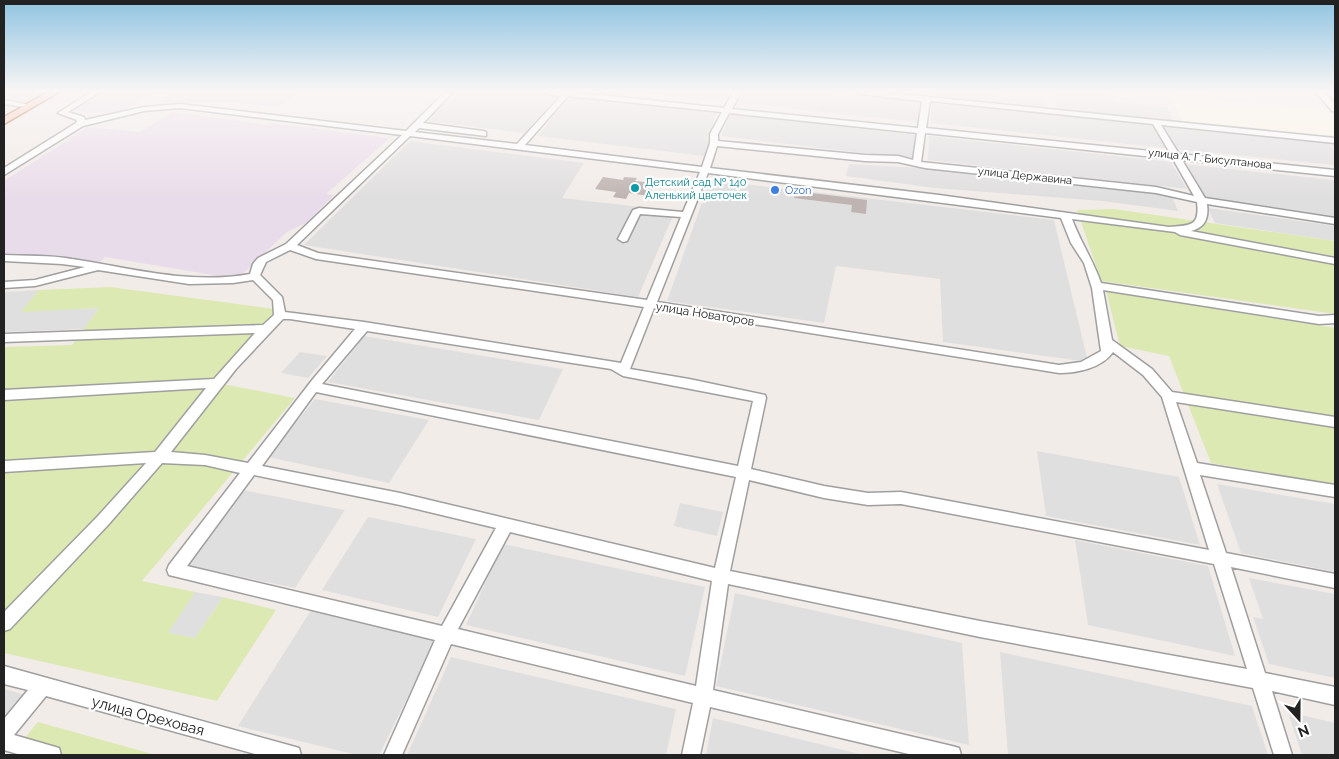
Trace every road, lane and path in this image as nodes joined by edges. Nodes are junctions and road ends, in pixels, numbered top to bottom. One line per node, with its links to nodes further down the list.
1 (75, 127): 18 (street)
2 (359, 127): 11 (street)
3 (414, 127): 11 (street)
4 (430, 127): 13 (street)
5 (537, 127): 13 (street)
6 (718, 127): 14 (street)
7 (906, 127): 10 (street, улица А. Г. Бисултанова)
8 (1159, 127): 15 (street)
9 (1216, 127): 12 (street)
10 (921, 129): 15 (street, улица А. Г. Бисултанова); 16 (street)
11 (408, 133): 13 (street); 27 (street)
12 (1335, 140)
13 (523, 143): 17 (street)
14 (714, 143): 16 (street, улица Державина); 17 (street)
15 (1174, 155): 19 (street, улица А. Г. Бисултанова); 20 (street)
16 (917, 162): 20 (street, улица Державина)
17 (707, 166): 21 (street); 22 (street); 24 (street)
18 (4, 172)
19 (1335, 173)
20 (1202, 200): 23 (street, улица Державина); 25 (street)
21 (688, 214): 26 (street); 34 (street)
22 (1065, 215): 24 (street); 32 (street)
23 (1335, 221)
24 (1116, 223): 25 (street)
25 (1170, 230): 29 (street)
26 (623, 239)
27 (290, 246): 31 (street); 34 (street, улица Новаторов)
28 (4, 258): 30 (street)
29 (1335, 261)
30 (99, 267): 31 (street); 33 (street)
31 (255, 276): 35 (street)
32 (1096, 284): 36 (street); 40 (street)
33 (4, 285)
34 (650, 304): 40 (street, улица Новаторов); 41 (street)
35 (280, 316): 37 (street); 38 (street)
36 (1335, 318)
37 (364, 326): 41 (street); 43 (street)
38 (265, 329): 39 (street); 42 (street)
39 (4, 338)
40 (1106, 342): 45 (street)
41 (623, 372): 51 (street)
42 (217, 383): 44 (street); 47 (street)
43 (314, 387): 50 (street); 51 (street)
44 (4, 395)
45 (1168, 396): 46 (street); 49 (street)
46 (1335, 422)
47 (160, 457): 48 (street); 50 (street); 57 (street)
48 (4, 466)
49 (1190, 468): 52 (street); 54 (street)
50 (251, 469): 53 (street); 58 (street)
51 (743, 473): 54 (street); 55 (street)
52 (1335, 491)
53 (506, 525): 55 (street); 58 (street)
54 (1220, 560): 56 (street); 60 (street)
55 (721, 576): 60 (street); 63 (street)
56 (1335, 581)
57 (4, 623)
58 (447, 634): 63 (street); 68 (street)
59 (4, 675): 61 (street, улица Ореховая)
60 (1259, 680): 62 (street); 71 (street)
61 (42, 687): 64 (street); 67 (street, улица Ореховая)
62 (1335, 696)
63 (703, 697): 69 (street); 70 (street)
64 (4, 732)
65 (4, 741): 66 (street)
66 (52, 755)
67 (292, 755)
68 (393, 755)
69 (691, 755)
70 (952, 755)
71 (1283, 755)

